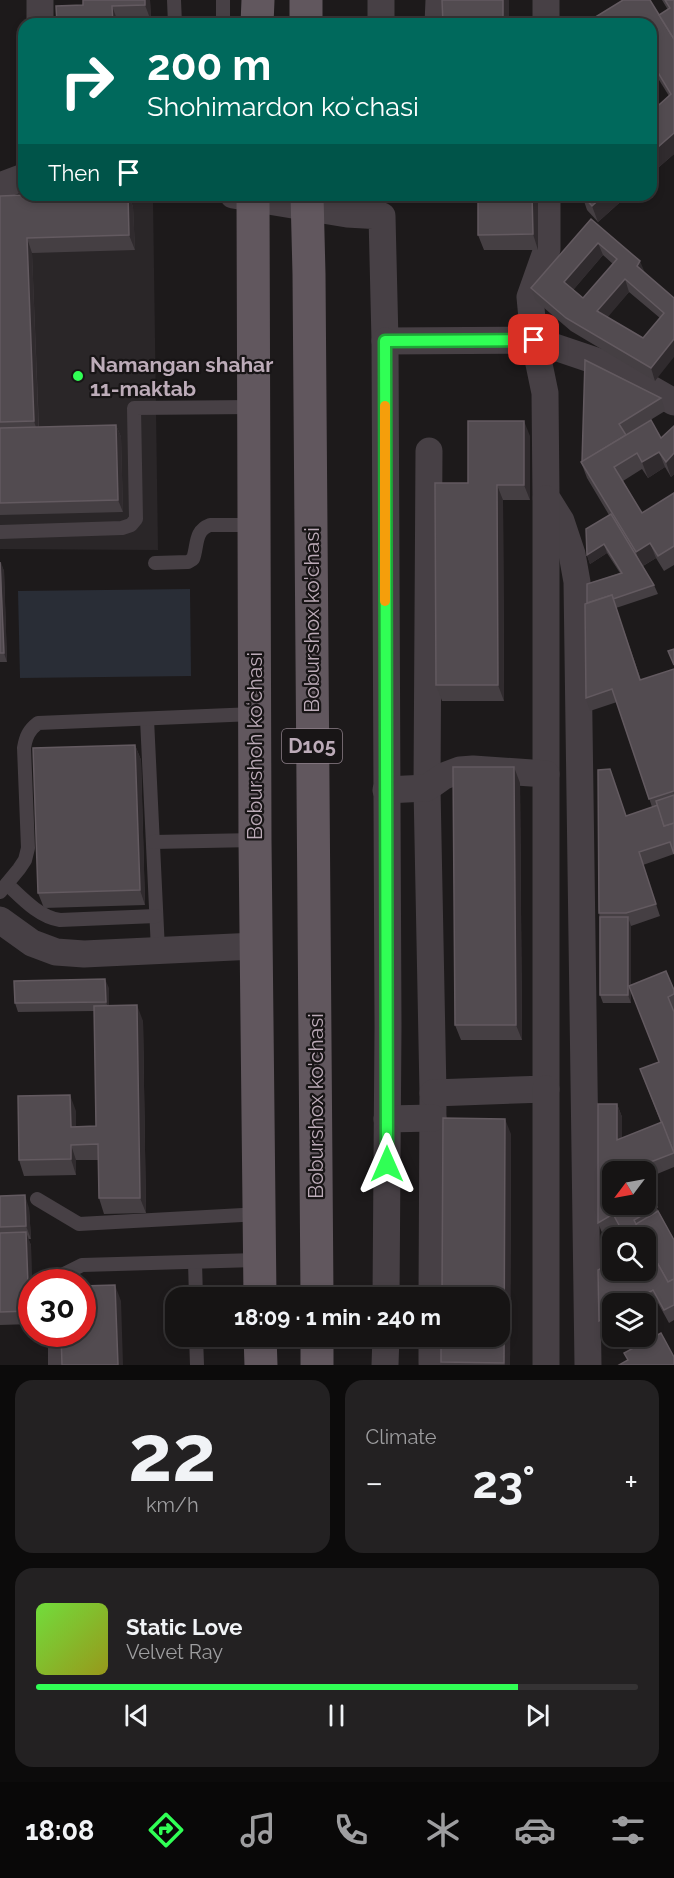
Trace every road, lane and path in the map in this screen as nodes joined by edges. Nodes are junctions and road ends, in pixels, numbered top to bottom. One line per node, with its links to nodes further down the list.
1 (40, 0): 9 (street)
2 (174, 0): 10 (lane)
3 (223, 0): 11 (lane)
4 (258, 0): 12 (main road)
5 (306, 0): 13 (main road)
6 (381, 0): 14 (street)
7 (439, 0): 15 (street)
8 (546, 0): 16 (street)
9 (40, 18)
10 (175, 18)
11 (223, 18)
12 (257, 18)
13 (306, 18)
14 (381, 18)
15 (438, 18)
16 (546, 18)
17 (18, 179): 18 (street)
18 (0, 186)
19 (246, 201): 26 (main road, Boburshoh koʻchasi / D105)
20 (307, 201): 22 (street); 54 (main road, Boburshox ko'chasi / D105)
21 (547, 201): 23 (street)
22 (382, 206): 24 (street)
23 (534, 340): 24 (street); 25 (street); 28 (street)
24 (385, 341): 36 (street)
25 (674, 402)
26 (254, 406): 29 (main road, Boburshoh koʻchasi / D105); 30 (lane)
27 (429, 451): 35 (street)
28 (546, 497): 34 (street); 70 (street)
29 (254, 525): 31 (lane); 32 (main road, Boburshoh koʻchasi / D105)
30 (0, 532)
31 (155, 564)
32 (254, 714): 33 (lane); 37 (main road, Boburshoh koʻchasi / D105)
33 (147, 719): 38 (lane); 39 (lane)
34 (546, 774): 35 (street); 44 (street)
35 (427, 788): 36 (street); 45 (street)
36 (386, 790): 46 (street)
37 (255, 840): 38 (lane); 42 (main road, Boburshoh koʻchasi / D105)
38 (153, 842): 40 (lane)
39 (3, 888): 40 (lane)
40 (156, 916): 43 (lane)
41 (0, 920): 43 (street)
42 (256, 946): 43 (street); 48 (main road, Boburshoh koʻchasi / D105)
43 (158, 950)
44 (546, 1089): 45 (street); 69 (street)
45 (433, 1105): 46 (street); 56 (street)
46 (387, 1119): 55 (street)
47 (37, 1199): 48 (lane)
48 (259, 1214): 49 (main road, Boburshoh koʻchasi / D105)
49 (259, 1260): 50 (lane); 53 (main road, Boburshoh koʻchasi / D105)
50 (195, 1262): 51 (lane); 52 (lane)
51 (74, 1269)
52 (196, 1287)
53 (260, 1287)
54 (317, 1287)
55 (386, 1287)
56 (432, 1287)
57 (54, 1347): 64 (lane)
58 (196, 1347): 65 (lane)
59 (260, 1347): 66 (main road)
60 (317, 1347): 67 (main road)
61 (386, 1347): 68 (street)
62 (432, 1347): 63 (street)
63 (432, 1363)
64 (55, 1365)
65 (197, 1365)
66 (261, 1365)
67 (317, 1365)
68 (385, 1365)
69 (546, 1365)
70 (588, 1365)

